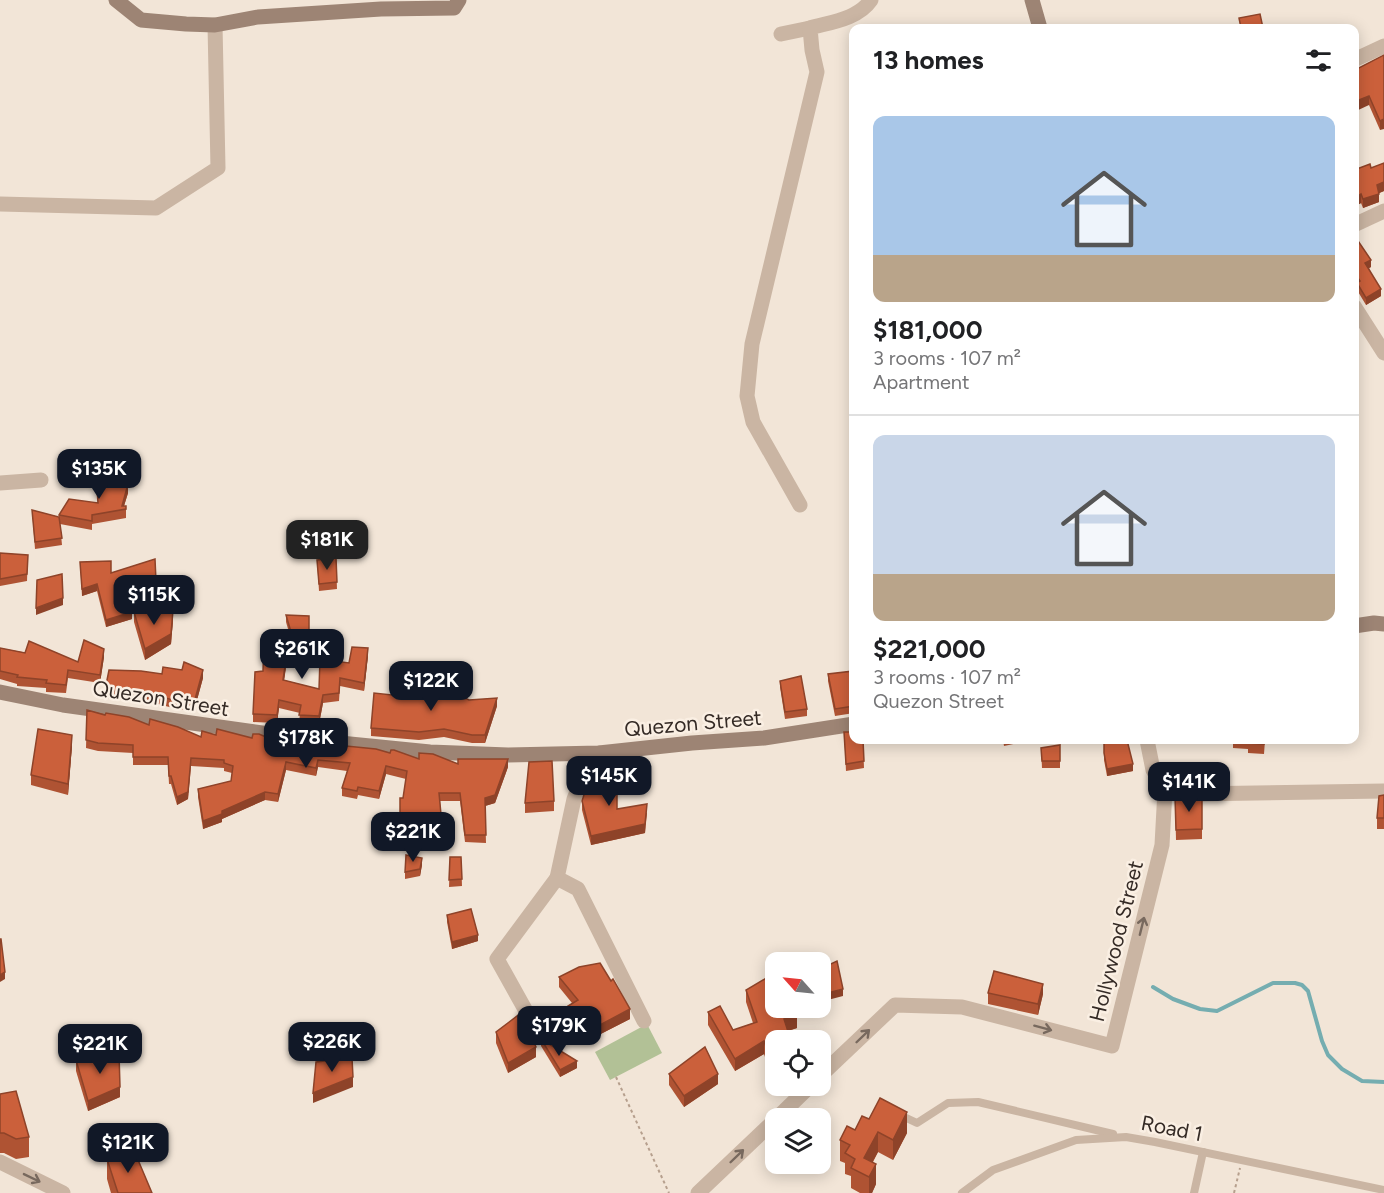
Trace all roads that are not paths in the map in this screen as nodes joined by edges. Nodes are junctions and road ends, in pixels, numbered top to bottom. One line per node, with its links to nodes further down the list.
1 (116, 0): 6 (street)
2 (459, 0): 6 (street)
3 (871, 0): 7 (street)
4 (1032, 0): 5 (street)
5 (1039, 24)
6 (214, 25): 11 (street)
7 (810, 28): 8 (street); 18 (street)
8 (781, 34)
9 (1384, 46): 10 (street)
10 (1359, 58)
11 (0, 204)
12 (1384, 211): 13 (street)
13 (1359, 223)
14 (1359, 314): 15 (street)
15 (1384, 352)
16 (41, 480): 17 (street)
17 (0, 483)
18 (800, 505)
19 (1384, 624): 20 (street)
20 (1359, 625)
21 (0, 692): 24 (street, Quezon Street)
22 (849, 725): 24 (street, Quezon Street)
23 (1148, 744): 25 (street)
24 (599, 753): 27 (street)
25 (1165, 790): 26 (street); 30 (street, Hollywood Street, one-way to 25)
26 (1384, 791)
27 (557, 878): 28 (street); 29 (street)
28 (644, 1021)
29 (536, 1029)
30 (831, 1066)
31 (800, 1096): 32 (street)
32 (787, 1108)
33 (893, 1111): 35 (lane)
34 (765, 1129): 40 (street, one-way to 34)
35 (1126, 1137): 36 (lane, Road 1); 41 (lane, Road 1)
36 (1203, 1152): 38 (lane, Road 1); 42 (lane)
37 (0, 1162): 39 (street, one-way to 39)
38 (1384, 1191)
39 (63, 1193)
40 (698, 1193)
41 (962, 1193)
42 (1194, 1193)

